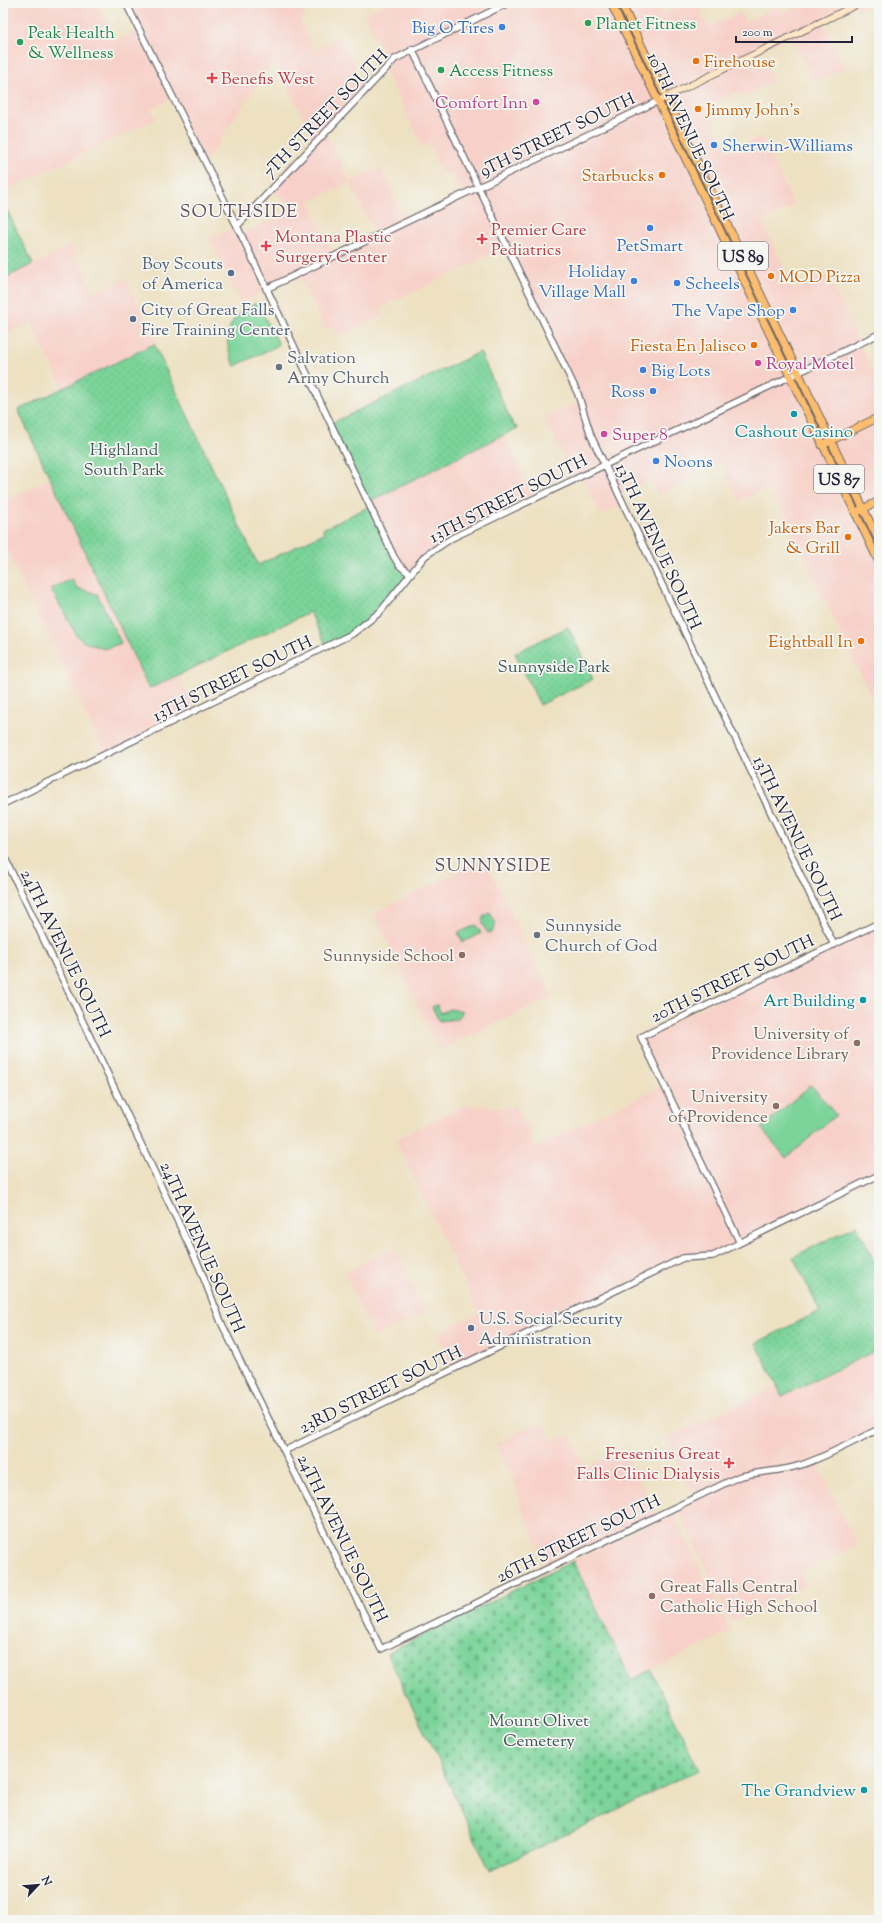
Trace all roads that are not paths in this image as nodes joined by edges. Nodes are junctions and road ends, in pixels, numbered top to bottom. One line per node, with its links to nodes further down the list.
1 (126, 3): 10 (street)
2 (508, 3): 6 (street, 7TH STREET SOUTH)
3 (611, 3): 8 (main road, 10TH AVENUE SOUTH / US 89)
4 (621, 3): 7 (main road, 10TH AVENUE SOUTH / US 89)
5 (860, 3): 7 (main road, 9TH STREET SOUTH)
6 (412, 50): 9 (street, 13TH AVENUE SOUTH); 10 (street, 7TH STREET SOUTH)
7 (666, 97): 8 (main road, 9TH STREET SOUTH); 13 (main road, 10TH AVENUE SOUTH / US 89)
8 (658, 101): 9 (street, 9TH STREET SOUTH); 14 (main road, 10TH AVENUE SOUTH / US 89)
9 (478, 187): 11 (street, 9TH STREET SOUTH); 18 (street, 13TH AVENUE SOUTH)
10 (237, 226): 11 (street)
11 (266, 289): 24 (street)
12 (879, 334): 13 (street, 13TH STREET SOUTH)
13 (798, 372): 14 (street, 13TH STREET SOUTH); 16 (main road, 10TH AVENUE SOUTH / US 89)
14 (790, 376): 17 (main road, 10TH AVENUE SOUTH / US 89); 18 (street, 13TH STREET SOUTH)
15 (879, 417): 16 (main road, US 87)
16 (831, 440): 17 (main road, US 87); 20 (main road, 10TH AVENUE SOUTH / US 89)
17 (822, 445): 21 (main road, 10TH AVENUE SOUTH / US 87)
18 (605, 465): 24 (street, 13TH STREET SOUTH); 28 (street, 13TH AVENUE SOUTH)
19 (879, 501): 20 (main road, US 87)
20 (863, 509): 21 (main road); 22 (main road, 10TH AVENUE SOUTH / US 87)
21 (855, 513): 23 (main road, 10TH AVENUE SOUTH / US 87)
22 (879, 541)
23 (879, 562)
24 (410, 574): 25 (street, 13TH STREET SOUTH)
25 (3, 804)
26 (3, 854): 32 (street, 24TH AVENUE SOUTH)
27 (879, 923): 28 (street, 20TH STREET SOUTH)
28 (834, 945): 30 (street, 20TH STREET SOUTH)
29 (879, 1175): 30 (street, 23RD STREET SOUTH)
30 (740, 1243): 32 (street, 23RD STREET SOUTH)
31 (879, 1428): 33 (street, 26TH STREET SOUTH)
32 (284, 1451): 33 (street, 24TH AVENUE SOUTH)
33 (381, 1649)

